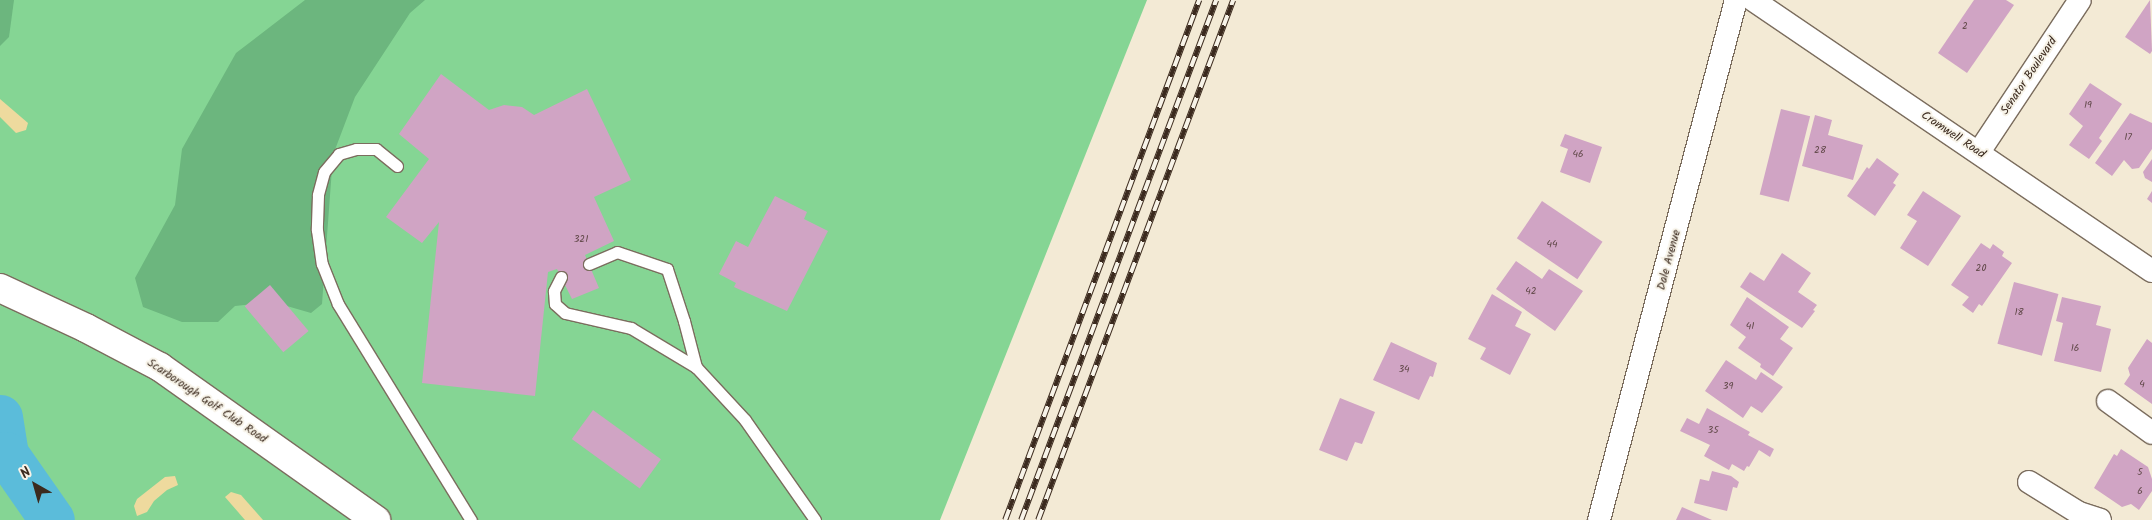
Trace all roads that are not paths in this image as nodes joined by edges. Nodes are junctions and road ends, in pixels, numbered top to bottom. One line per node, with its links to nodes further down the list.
1 (1736, 0): 17 (street, Dale Avenue)
2 (1753, 0): 4 (street, Cromwell Road)
3 (2080, 0): 4 (street, Senator Boulevard)
4 (1979, 152): 7 (street, Cromwell Road)
5 (397, 166): 15 (lane)
6 (589, 264): 10 (lane)
7 (2152, 271)
8 (561, 277): 10 (lane)
9 (0, 288): 14 (street, Scarborough Golf Club Road)
10 (696, 367): 16 (lane)
11 (2108, 401): 12 (street)
12 (2152, 433)
13 (2029, 482): 18 (street)
14 (376, 520)
15 (471, 520)
16 (815, 520)
17 (1599, 520)
18 (2100, 520)

